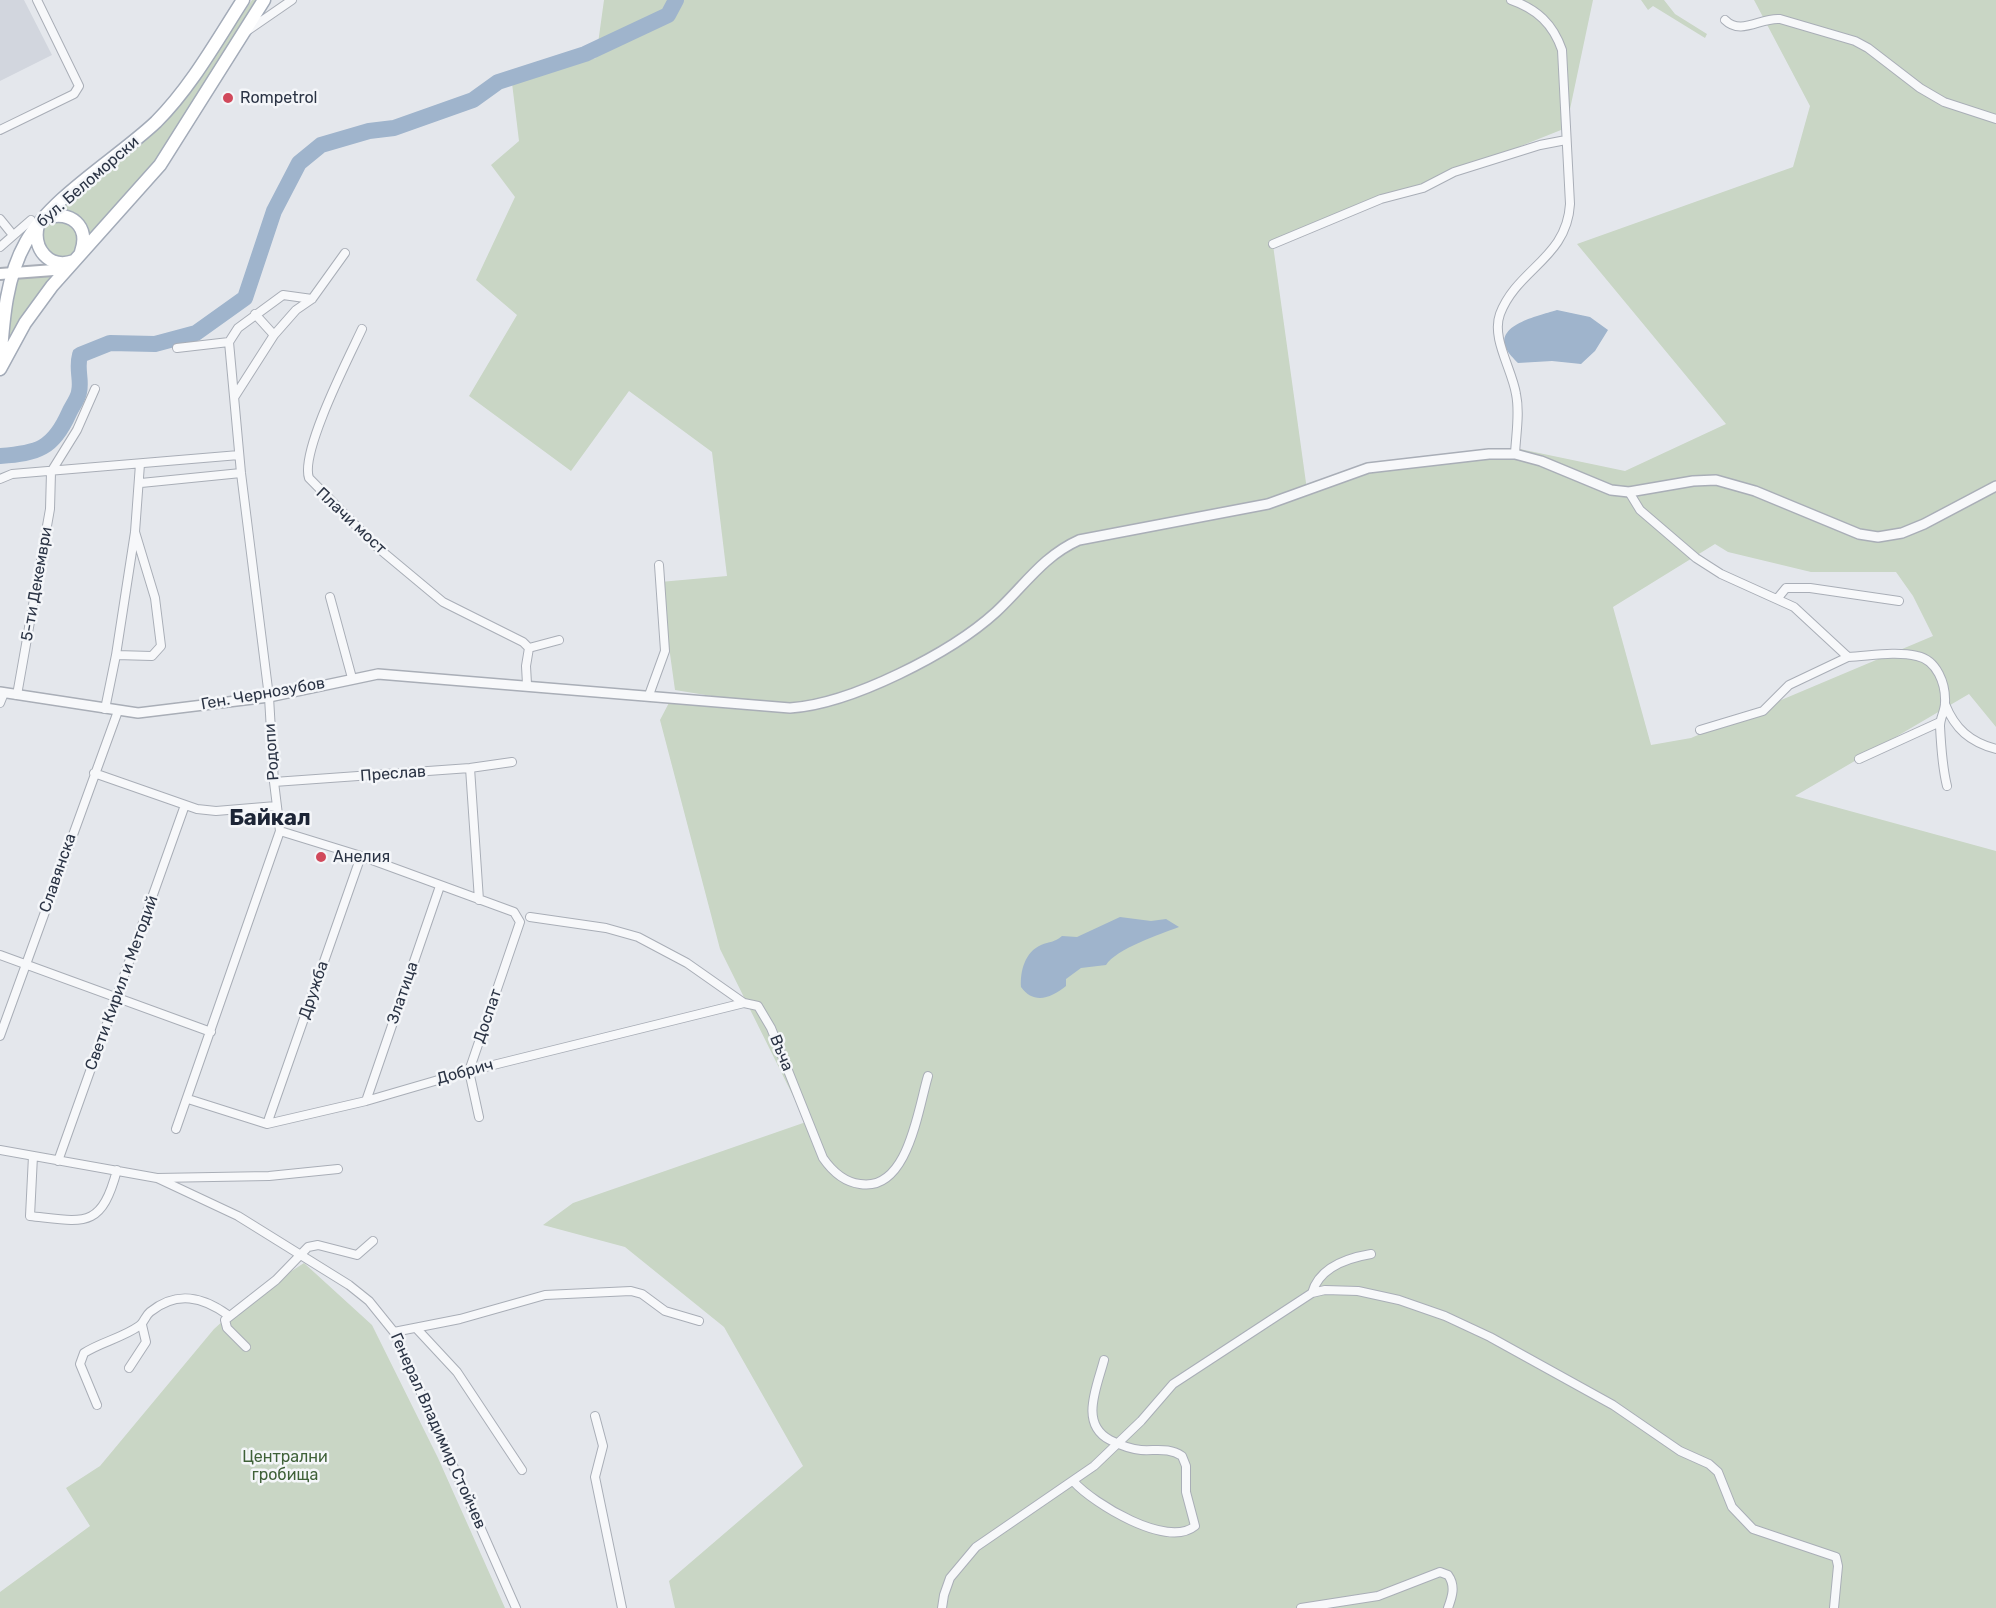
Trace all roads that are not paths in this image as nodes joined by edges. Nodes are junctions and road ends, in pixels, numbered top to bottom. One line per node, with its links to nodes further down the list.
1 (37, 0): 9 (street)
2 (243, 0): 12 (main road, бул. Беломорски)
3 (264, 0): 7 (main road, бул. Беломорски)
4 (292, 0): 7 (street)
5 (1511, 0): 10 (street)
6 (1725, 20): 8 (street)
7 (243, 34): 17 (main road, бул. Беломорски)
8 (1996, 119)
9 (0, 130)
10 (1566, 140): 14 (street); 29 (street)
11 (0, 219): 13 (street)
12 (38, 221): 13 (street); 17 (main road); 17 (main road); 18 (main road, бул. Беломорски)
13 (13, 235): 15 (street)
14 (1273, 244)
15 (0, 247)
16 (345, 253): 19 (street)
17 (74, 261): 18 (main road); 26 (main road, бул. Беломорски)
18 (6, 274): 21 (main road, бул. Беломорски)
19 (312, 299): 20 (street); 23 (street)
20 (255, 314): 23 (street); 24 (street)
21 (1, 326): 26 (main road, бул. Беломорски)
22 (362, 329): 44 (street, Плачи мост)
23 (274, 334): 28 (street)
24 (229, 342): 25 (street); 28 (street, Родопи)
25 (177, 348)
26 (0, 367)
27 (95, 389): 32 (street)
28 (235, 396): 30 (street, Родопи)
29 (1515, 454): 37 (street, Ген. Чернозубов); 51 (street, Ген. Чернозубов)
30 (239, 455): 31 (street); 33 (street, Родопи)
31 (140, 464): 32 (street); 35 (street)
32 (51, 472): 34 (street); 50 (street, 5-ти Декември)
33 (241, 473): 35 (street); 52 (street, Родопи)
34 (0, 479)
35 (141, 483): 38 (street)
36 (1996, 486): 37 (street)
37 (1629, 492): 41 (street)
38 (135, 532): 45 (street); 45 (street)
39 (659, 565): 51 (street)
40 (330, 597): 47 (street)
41 (1777, 599): 42 (street); 46 (street)
42 (1899, 601)
43 (559, 640): 44 (street)
44 (529, 648): 48 (street)
45 (116, 654): 55 (street)
46 (1848, 657): 54 (street); 58 (street)
47 (352, 678): 48 (street, Ген. Чернозубов); 52 (street, Ген. Чернозубов)
48 (527, 684): 51 (street, Ген. Чернозубов)
49 (2, 692): 50 (street, Ген. Чернозубов); 53 (street)
50 (17, 695): 55 (street, Ген. Чернозубов)
51 (649, 695)
52 (269, 697): 56 (street, Ген. Чернозубов); 64 (street, Родопи)
53 (0, 703)
54 (1945, 704): 57 (street); 59 (street)
55 (105, 708): 56 (street, Ген. Чернозубов)
56 (118, 711): 63 (street, Славянска)
57 (1940, 722): 60 (street); 65 (street)
58 (1700, 730)
59 (1996, 749)
60 (1859, 759)
61 (512, 762): 62 (street, Преслав)
62 (470, 768): 64 (street, Преслав); 71 (street)
63 (94, 773): 66 (street); 74 (street, Славянска)
64 (274, 782): 67 (street, Родопи)
65 (1947, 786)
66 (185, 805): 67 (street); 75 (street, Свети Кирил и Методий)
67 (276, 806): 68 (street, Родопи)
68 (280, 831): 69 (street); 77 (street, Родопи)
69 (361, 856): 70 (street); 84 (street, Дружба)
70 (440, 886): 71 (street); 82 (street, Златица)
71 (479, 900): 79 (street, Доспат)
72 (530, 917): 76 (street, Въча)
73 (0, 955): 74 (street)
74 (26, 964): 75 (street); 78 (street, Славянска)
75 (118, 998): 77 (street); 88 (street, Свети Кирил и Методий)
76 (744, 1003): 79 (street, Добрич); 80 (street, Въча)
77 (211, 1032): 81 (street, Родопи)
78 (0, 1036)
79 (469, 1071): 82 (street, Добрич); 83 (street)
80 (928, 1076)
81 (188, 1099): 84 (street); 85 (street, Родопи)
82 (366, 1101): 84 (street, Добрич)
83 (479, 1117)
84 (267, 1124)
85 (176, 1129)
86 (0, 1150): 87 (street, Генерал Владимир Стойчев)
87 (33, 1156): 88 (street, Генерал Владимир Стойчев); 90 (street)
88 (58, 1161): 90 (street, Генерал Владимир Стойчев)
89 (338, 1169): 91 (street)
90 (117, 1170): 91 (street, Генерал Владимир Стойчев)
91 (157, 1178): 93 (street, Генерал Владимир Стойчев)
92 (373, 1241): 93 (street)
93 (300, 1254): 96 (street); 100 (street, Генерал Владимир Стойчев)
94 (1371, 1254): 95 (street)
95 (1312, 1293): 106 (street); 114 (street)
96 (228, 1315): 98 (street); 101 (street)
97 (699, 1321): 99 (street)
98 (142, 1325): 103 (street); 104 (street)
99 (417, 1329): 100 (street); 107 (street)
100 (394, 1332): 109 (street, Генерал Владимир Стойчев)
101 (246, 1347)
102 (1104, 1360): 106 (street)
103 (129, 1368)
104 (97, 1405)
105 (595, 1416): 110 (street)
106 (1118, 1444): 108 (street); 108 (street)
107 (522, 1470)
108 (1074, 1482): 111 (street)
109 (516, 1608)
110 (622, 1608)
111 (942, 1608)
112 (1301, 1608): 113 (street)
113 (1448, 1608)
114 (1834, 1608)

